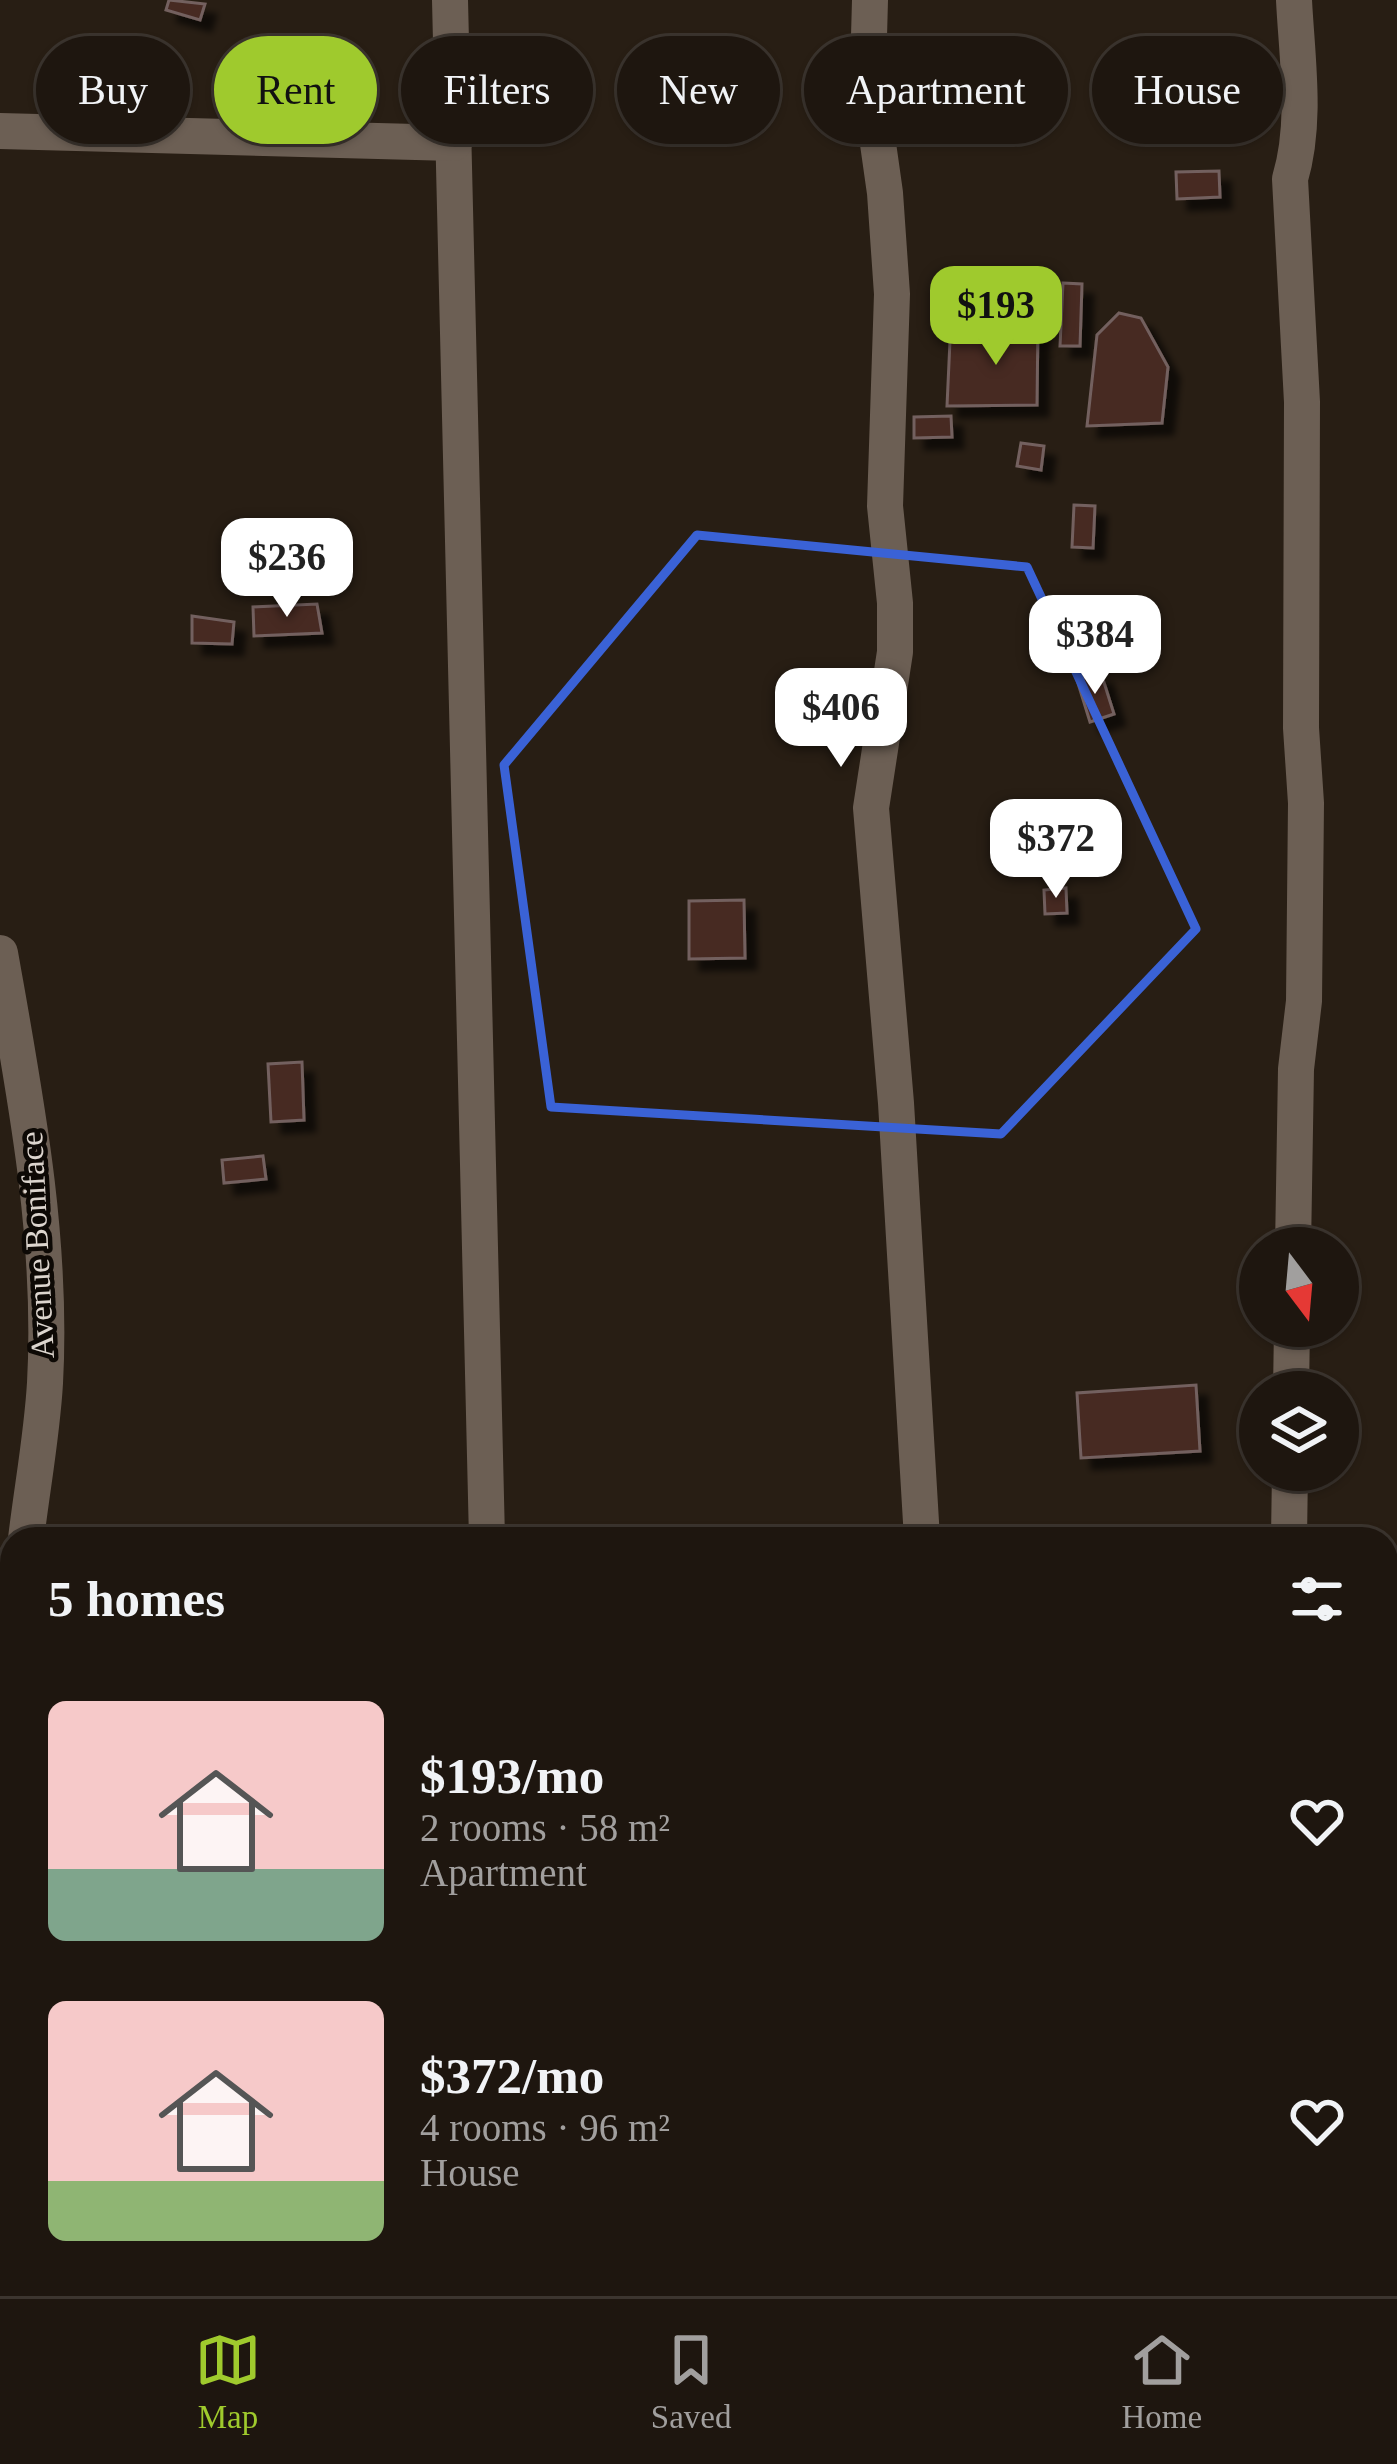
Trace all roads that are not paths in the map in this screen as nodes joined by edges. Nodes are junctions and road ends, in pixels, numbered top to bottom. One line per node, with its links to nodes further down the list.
1 (450, 0): 4 (street)
2 (870, 0): 13 (street)
3 (1294, 0): 9 (street)
4 (451, 36)
5 (0, 130): 6 (street)
6 (401, 141)
7 (454, 144): 12 (street)
8 (0, 953): 11 (street, Avenue Boniface)
9 (1293, 1227)
10 (1290, 1491): 14 (street)
11 (27, 1527)
12 (487, 1527)
13 (921, 1527)
14 (1289, 1527)

